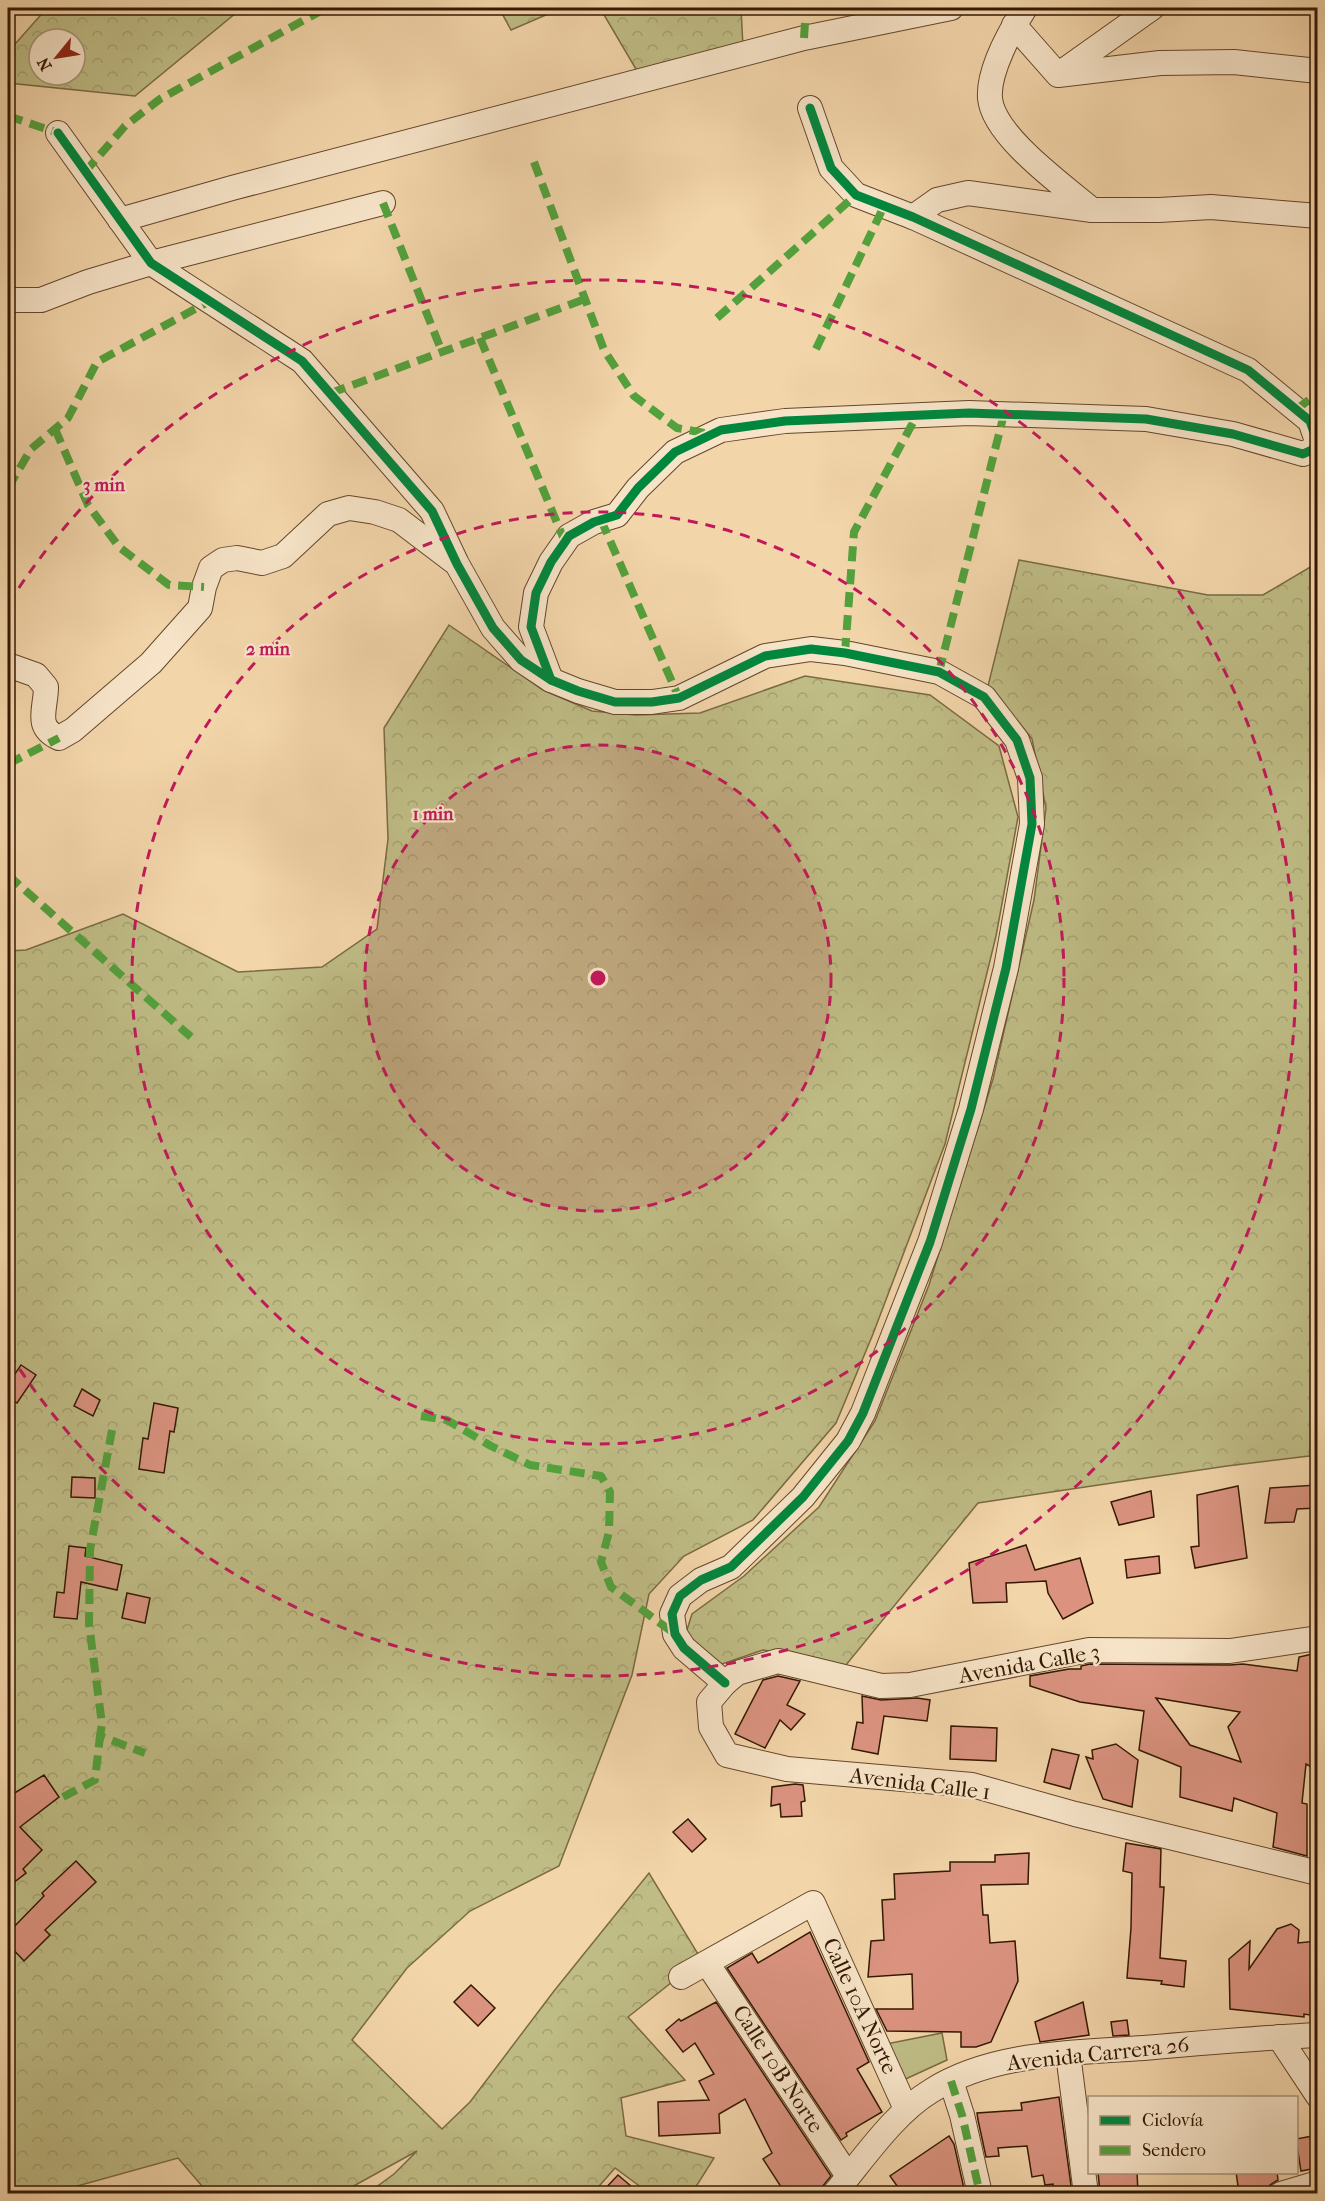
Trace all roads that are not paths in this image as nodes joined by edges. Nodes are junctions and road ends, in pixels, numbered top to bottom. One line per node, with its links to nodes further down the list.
1 (951, 8): 12 (street)
2 (1152, 8): 5 (street)
3 (1019, 16): 5 (street); 9 (street)
4 (1317, 71): 5 (street)
5 (1058, 75)
6 (810, 108): 11 (street)
7 (58, 133): 12 (street)
8 (383, 203): 13 (street)
9 (1092, 210): 10 (street); 11 (street)
10 (1317, 216)
11 (913, 217): 17 (street)
12 (120, 220): 13 (street)
13 (151, 263): 14 (street); 15 (street)
14 (8, 300)
15 (457, 564): 16 (street); 17 (street)
16 (8, 664)
17 (551, 680): 20 (street)
18 (1317, 1638): 19 (street, Avenida Calle 3)
19 (778, 1661): 20 (street, Avenida Calle 1)
20 (725, 1683): 21 (street, Avenida Calle 1)
21 (1317, 1873)
22 (707, 1963): 23 (street); 29 (street, Calle 10A Norte); 31 (street, Calle 10B Norte)
23 (681, 1977)
24 (1317, 2035): 25 (street, Avenida Carrera 26)
25 (1279, 2037): 26 (street, Avenida Carrera 26); 28 (street)
26 (1068, 2054): 27 (street, Avenida Carrera 26); 33 (street)
27 (951, 2081): 29 (street, Avenida Carrera 26); 32 (street)
28 (1317, 2096)
29 (906, 2109): 31 (street, Avenida Carrera 26)
30 (1317, 2183): 34 (street)
31 (841, 2185)
32 (980, 2193)
33 (1086, 2193)
34 (1281, 2193)

